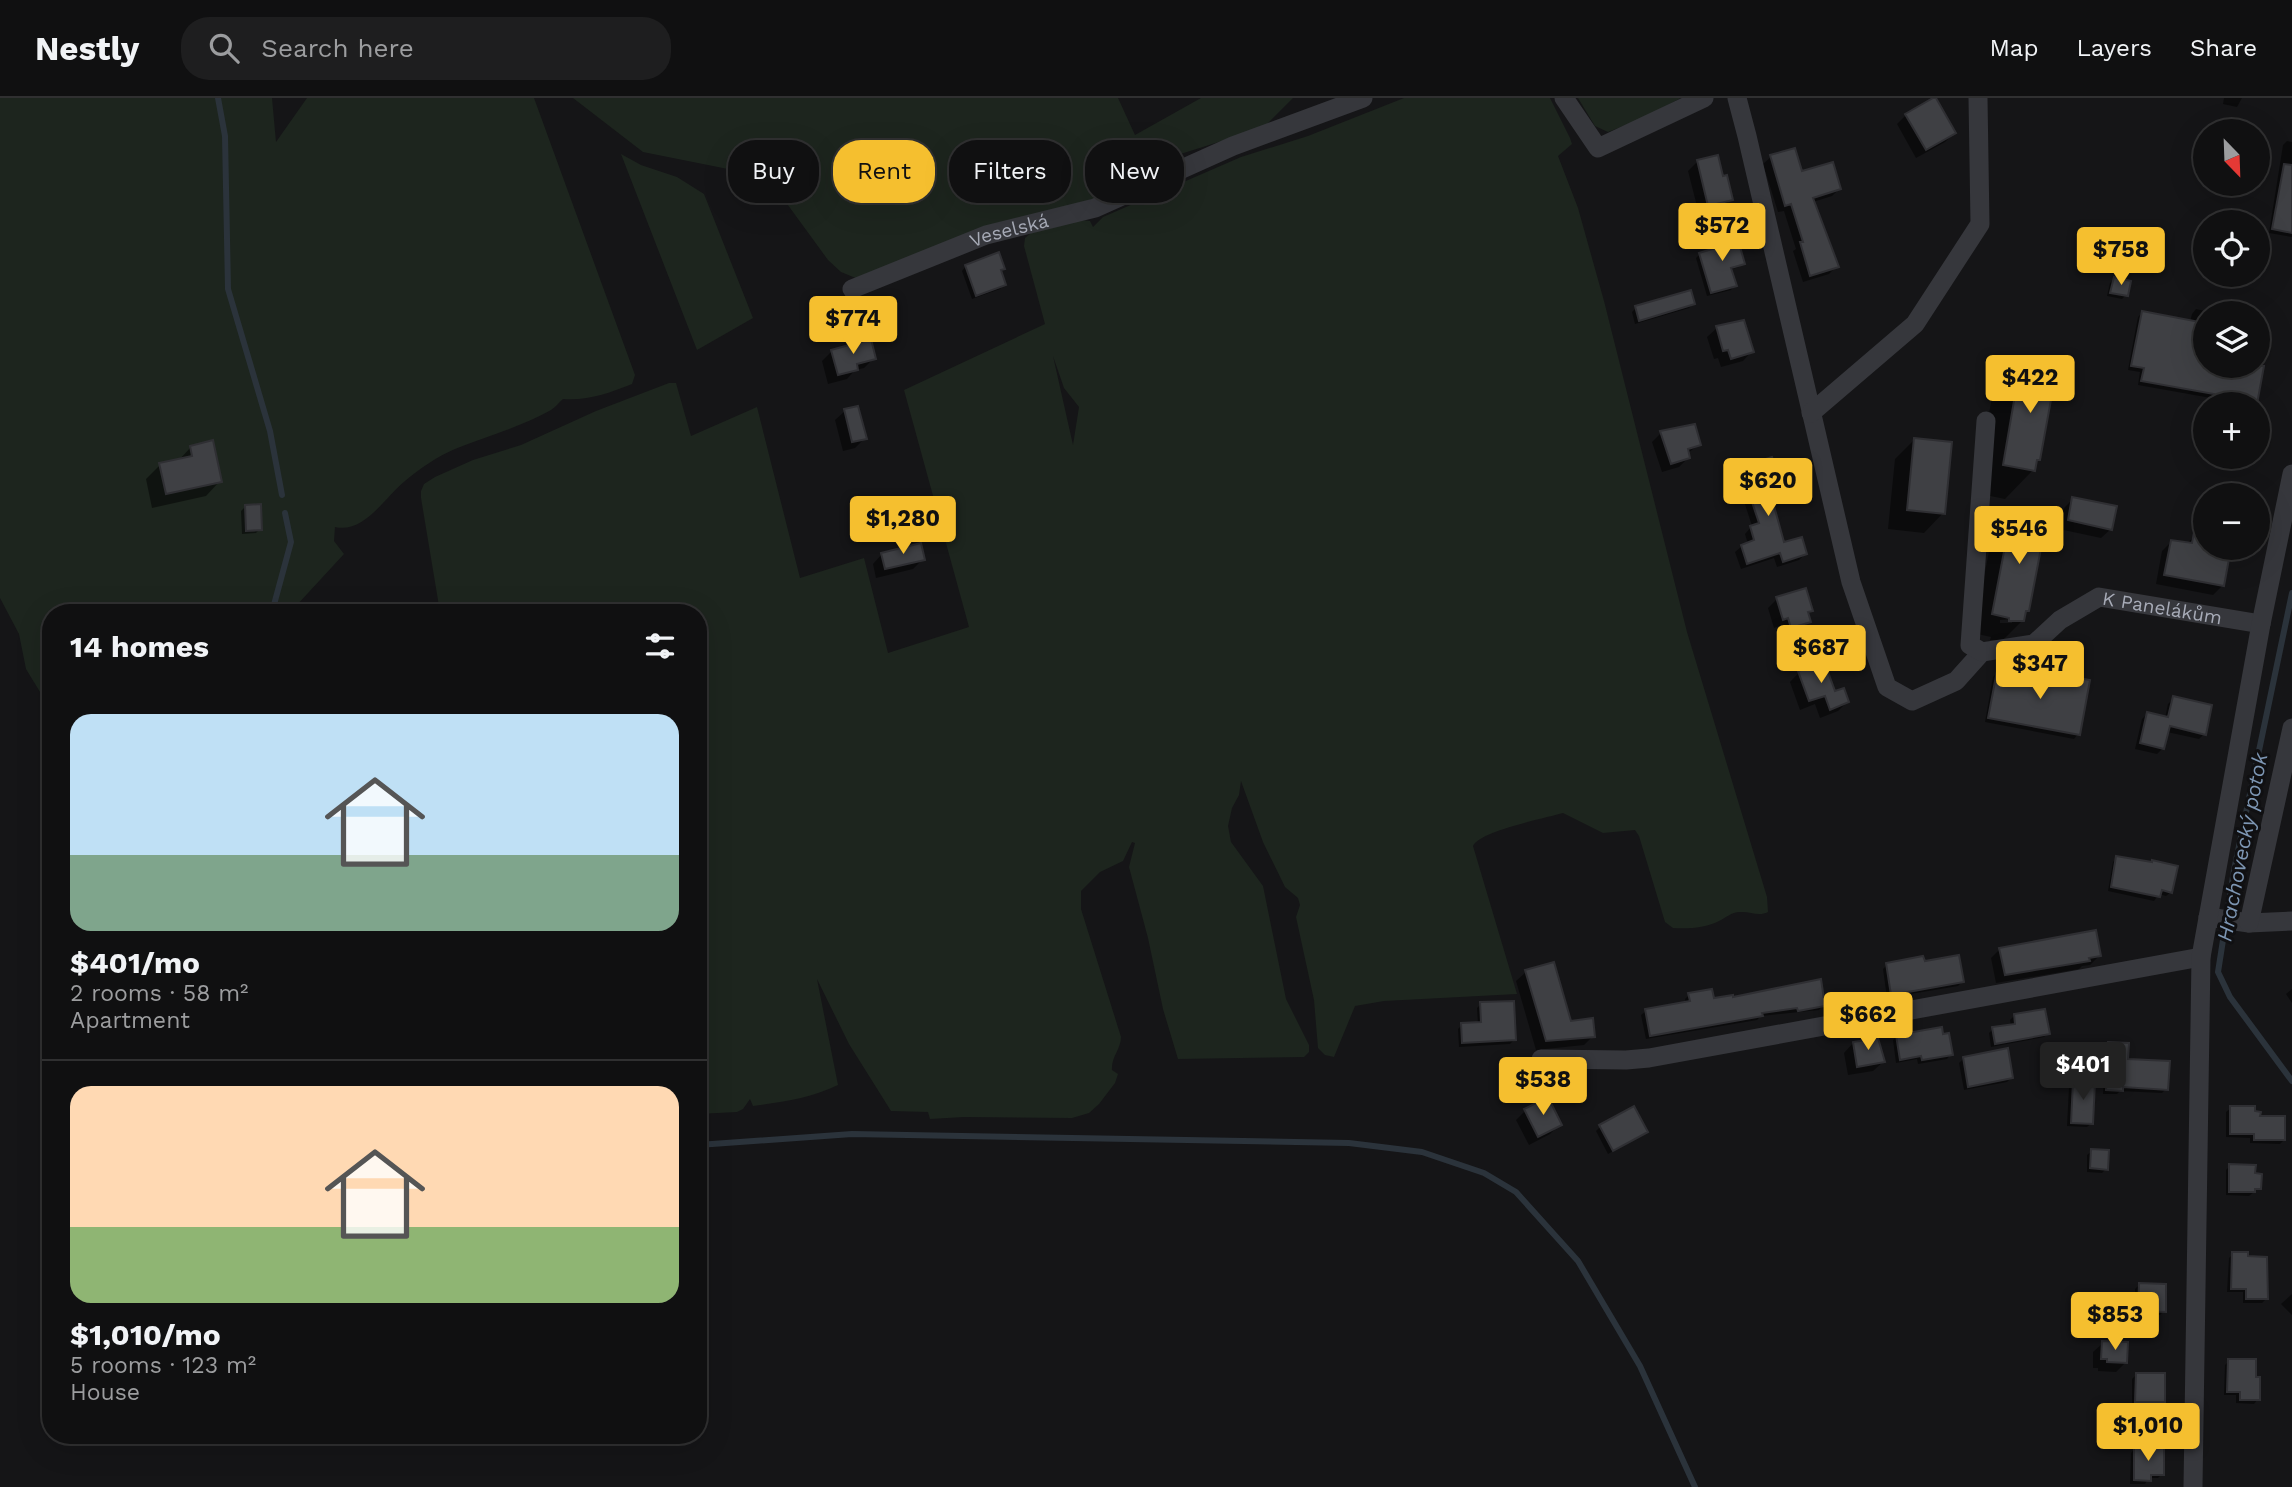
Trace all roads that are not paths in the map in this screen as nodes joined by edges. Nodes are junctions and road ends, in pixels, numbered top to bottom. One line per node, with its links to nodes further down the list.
1 (1363, 98): 6 (street, Veselská)
2 (1564, 98): 3 (street)
3 (1704, 98)
4 (1737, 98): 7 (street)
5 (1978, 98): 7 (street)
6 (852, 289)
7 (1811, 413): 11 (street)
8 (1986, 421): 11 (street)
9 (2292, 474): 10 (street)
10 (2261, 624): 11 (street, K Panelákům); 13 (street)
11 (1982, 652)
12 (2292, 728): 13 (street)
13 (2228, 920): 14 (street); 15 (street)
14 (2292, 921)
15 (2201, 957): 16 (street); 17 (street)
16 (1541, 1059)
17 (2193, 1487)

